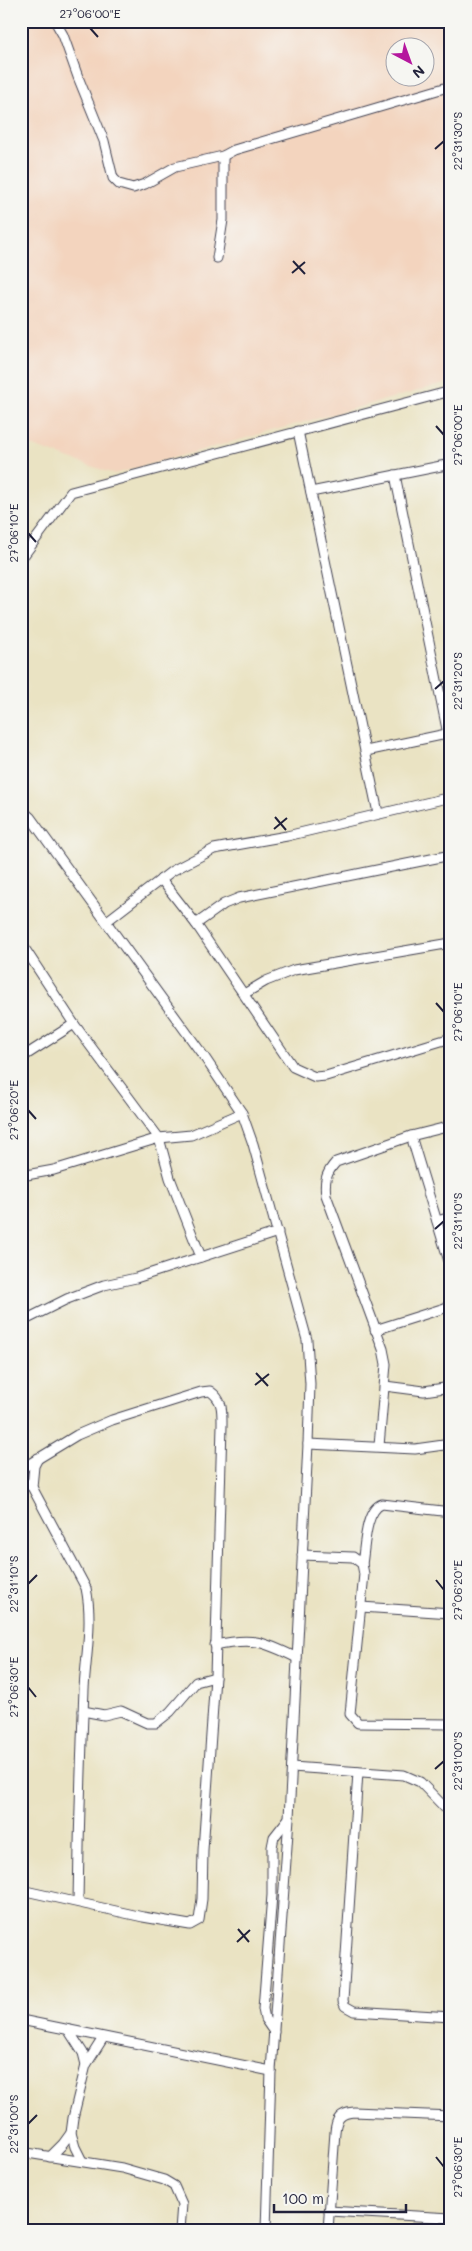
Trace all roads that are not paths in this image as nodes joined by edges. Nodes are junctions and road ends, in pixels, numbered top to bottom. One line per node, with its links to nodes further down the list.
1 (55, 21): 3 (street)
2 (451, 86): 3 (street)
3 (223, 156): 4 (street)
4 (217, 258)
5 (451, 391): 6 (street)
6 (298, 432): 9 (street); 10 (street)
7 (451, 464): 8 (street)
8 (395, 475): 9 (street); 11 (street)
9 (311, 492): 12 (street)
10 (21, 559)
11 (449, 734): 12 (street)
12 (366, 751): 15 (street)
13 (451, 798): 15 (street)
14 (21, 808): 18 (street)
15 (378, 813): 17 (street)
16 (451, 855): 19 (street)
17 (161, 879): 18 (street); 19 (street)
18 (107, 921): 26 (street)
19 (196, 924): 22 (street)
20 (21, 943): 23 (street)
21 (451, 943): 22 (street)
22 (244, 994): 24 (street)
23 (74, 1024): 25 (street); 29 (street)
24 (451, 1038)
25 (21, 1058)
26 (242, 1113): 29 (street); 33 (street)
27 (451, 1126): 28 (street)
28 (411, 1136): 32 (street); 38 (street)
29 (159, 1138): 30 (street); 34 (street)
30 (21, 1176)
31 (451, 1217): 32 (street)
32 (437, 1221): 35 (street)
33 (278, 1232): 34 (street); 41 (street)
34 (201, 1257): 37 (street)
35 (451, 1268)
36 (451, 1306): 38 (street)
37 (21, 1322)
38 (376, 1330): 39 (street)
39 (385, 1386): 40 (street); 43 (street)
40 (451, 1387)
41 (308, 1444): 43 (street); 49 (street)
42 (451, 1444): 43 (street)
43 (379, 1446)
44 (38, 1458): 45 (street); 47 (street); 53 (street)
45 (21, 1469)
46 (21, 1480): 47 (street)
47 (32, 1487): 56 (street)
48 (451, 1512): 50 (street)
49 (302, 1555): 50 (street); 54 (street)
50 (362, 1564): 51 (street)
51 (360, 1607): 52 (street); 57 (street)
52 (451, 1613)
53 (214, 1645): 54 (street); 55 (street)
54 (297, 1658): 58 (street)
55 (215, 1676): 56 (street); 63 (street)
56 (83, 1711): 63 (street)
57 (451, 1724)
58 (292, 1767): 59 (street); 61 (street)
59 (358, 1772): 60 (street); 66 (street)
60 (451, 1814)
61 (289, 1818): 64 (street); 65 (street)
62 (21, 1890): 63 (street)
63 (78, 1902)
64 (266, 1955): 65 (street); 69 (street)
65 (280, 1957): 69 (street)
66 (451, 2016)
67 (21, 2020): 68 (street)
68 (70, 2031): 70 (street); 71 (street)
69 (274, 2032): 72 (street)
70 (103, 2038): 71 (street); 72 (street)
71 (86, 2065): 74 (street)
72 (271, 2071): 81 (street)
73 (451, 2116): 78 (street)
74 (71, 2133): 76 (street); 77 (street)
75 (21, 2152): 76 (street)
76 (50, 2157): 77 (street)
77 (82, 2161): 80 (street)
78 (328, 2211): 79 (street); 82 (street)
79 (451, 2218)
80 (180, 2230)
81 (266, 2230)
82 (328, 2230)

